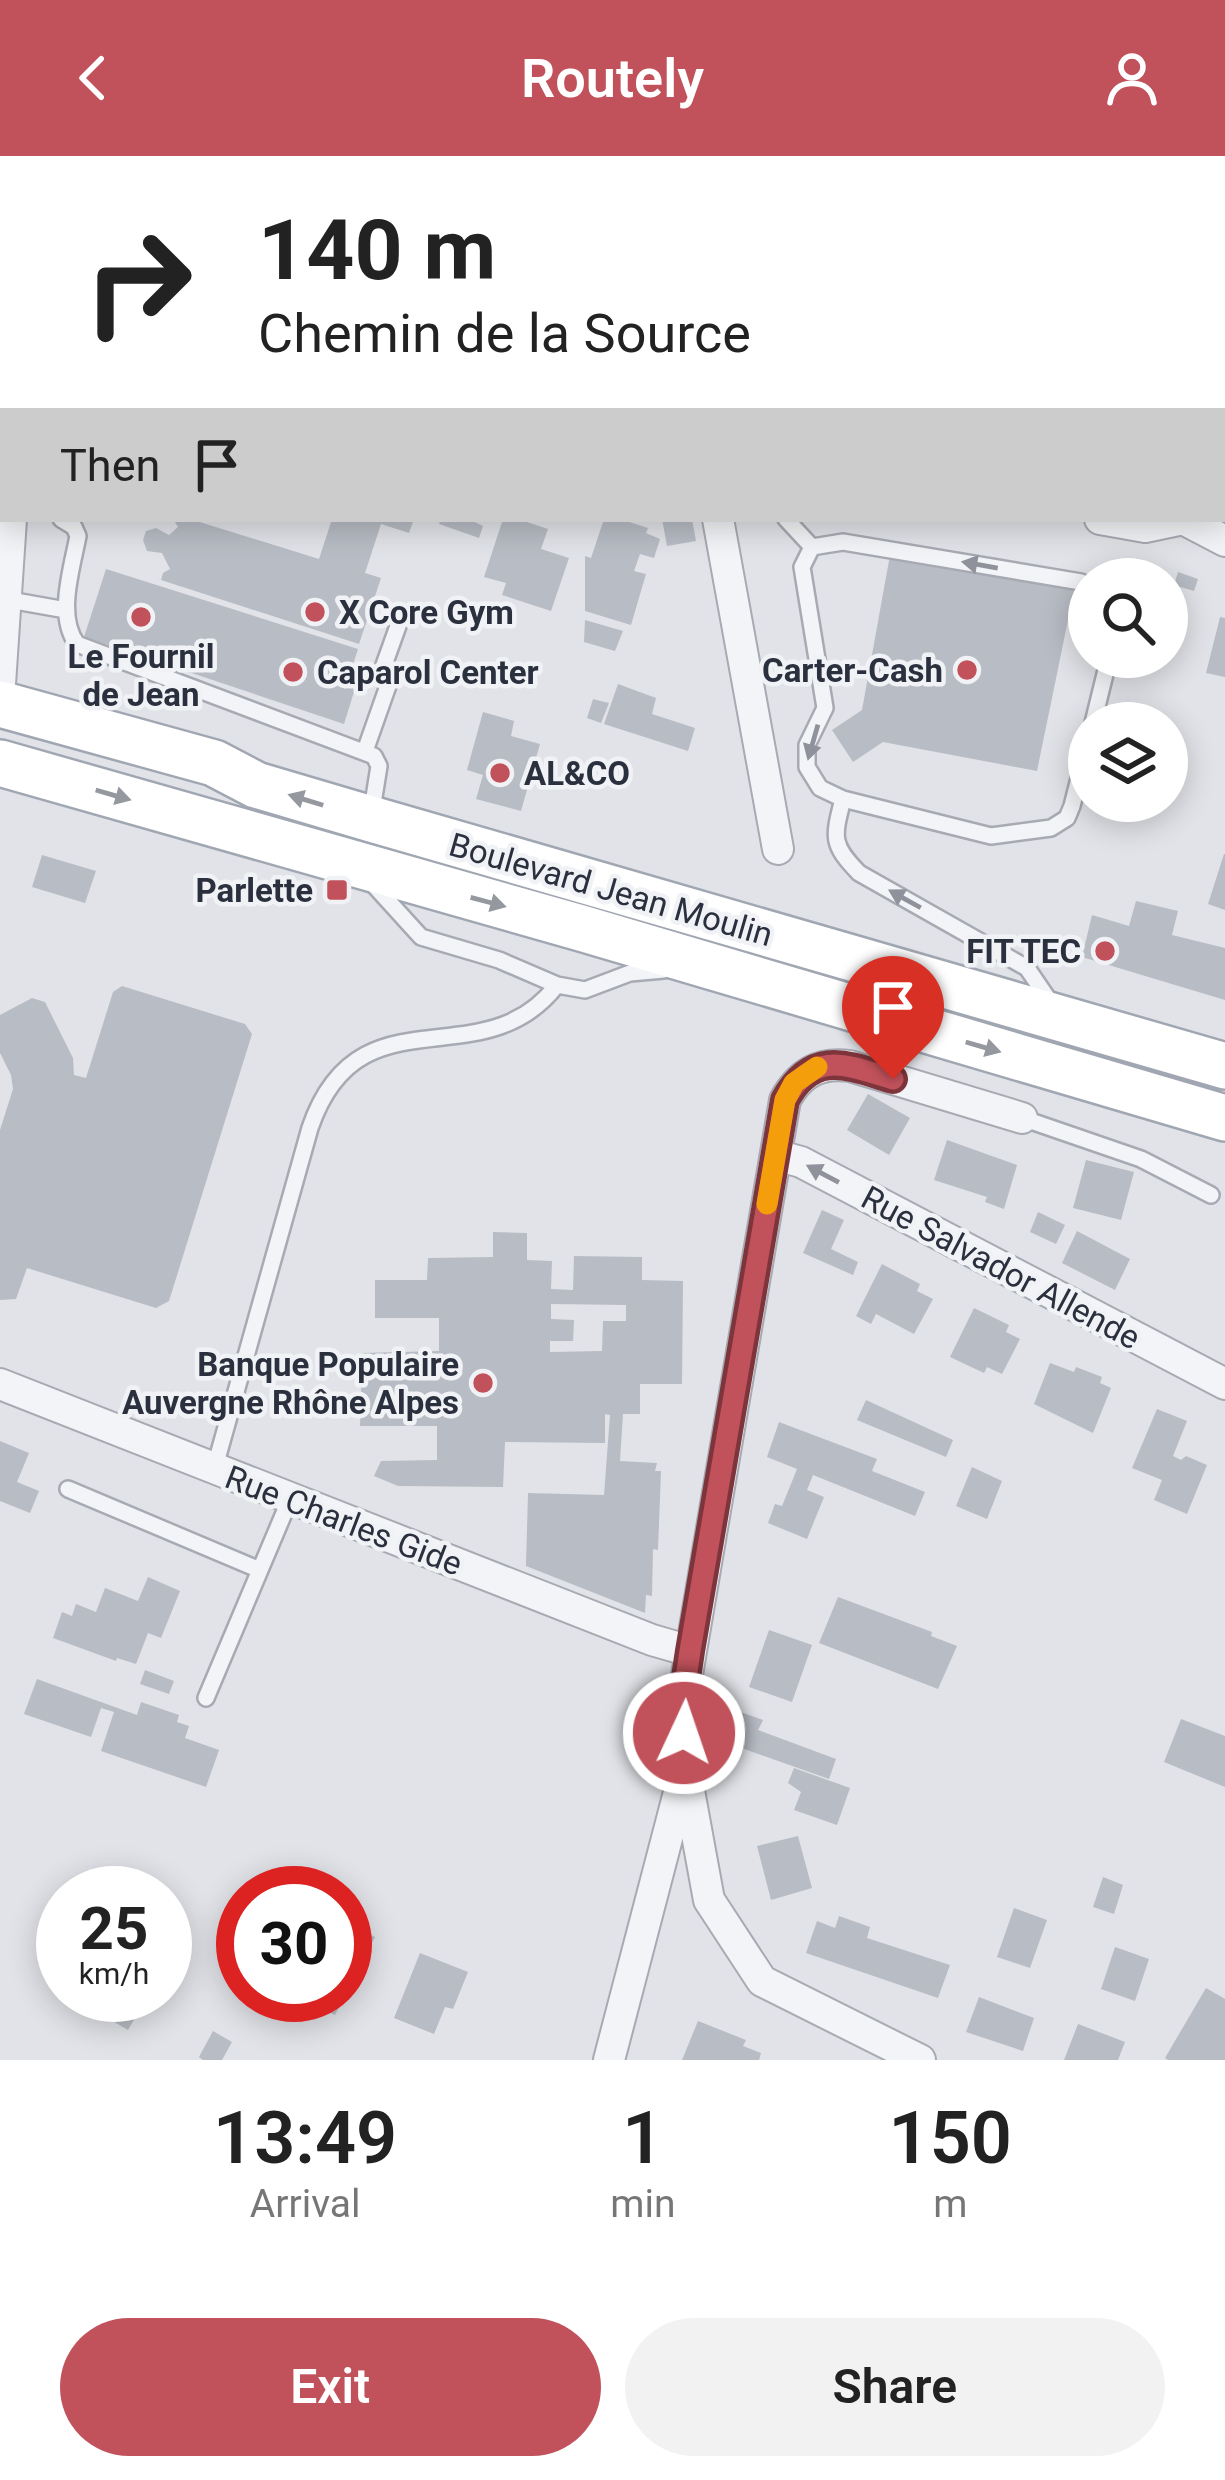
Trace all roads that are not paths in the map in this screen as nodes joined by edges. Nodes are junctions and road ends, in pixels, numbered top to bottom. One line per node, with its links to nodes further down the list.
1 (11, 522): 11 (street)
2 (66, 522): 12 (lane)
3 (719, 522): 21 (street)
4 (789, 522): 9 (lane)
5 (1117, 522): 6 (street)
6 (1169, 522)
7 (1190, 522): 8 (street)
8 (1225, 541)
9 (812, 547): 10 (lane, one-way to 9); 18 (lane, one-way to 18)
10 (1068, 580)
11 (4, 598): 12 (lane); 14 (street)
12 (66, 610): 16 (lane)
13 (398, 626): 16 (lane)
14 (0, 684)
15 (0, 704): 20 (main road, Boulevard Jean Moulin, one-way to 15)
16 (365, 751): 20 (lane)
17 (0, 763): 22 (main road, Boulevard Jean Moulin, one-way to 22)
18 (843, 800): 19 (lane); 25 (lane, one-way to 18)
19 (1068, 816)
20 (371, 819): 25 (main road, Boulevard Jean Moulin)
21 (778, 849)
22 (358, 866): 23 (main road, Boulevard Jean Moulin, one-way to 23); 24 (lane)
23 (734, 973): 24 (lane); 28 (main road, Boulevard Jean Moulin, one-way to 28)
24 (556, 985): 33 (lane)
25 (1061, 1018): 26 (main road, Boulevard Jean Moulin)
26 (1225, 1066)
27 (1022, 1118): 29 (street); 30 (lane)
28 (1225, 1118)
29 (776, 1155): 32 (street, Rue Salvador Allende, one-way to 29); 37 (street)
30 (1211, 1195)
31 (0, 1384): 33 (street, Rue Charles Gide)
32 (1225, 1384)
33 (214, 1470): 35 (street, Rue Charles Gide)
34 (68, 1490): 36 (lane)
35 (290, 1499): 36 (lane); 37 (street, Rue Charles Gide)
36 (260, 1570): 38 (lane)
37 (690, 1651): 39 (street)
38 (206, 1698)
39 (685, 1769): 40 (street); 41 (street)
40 (609, 2060)
41 (920, 2060)

